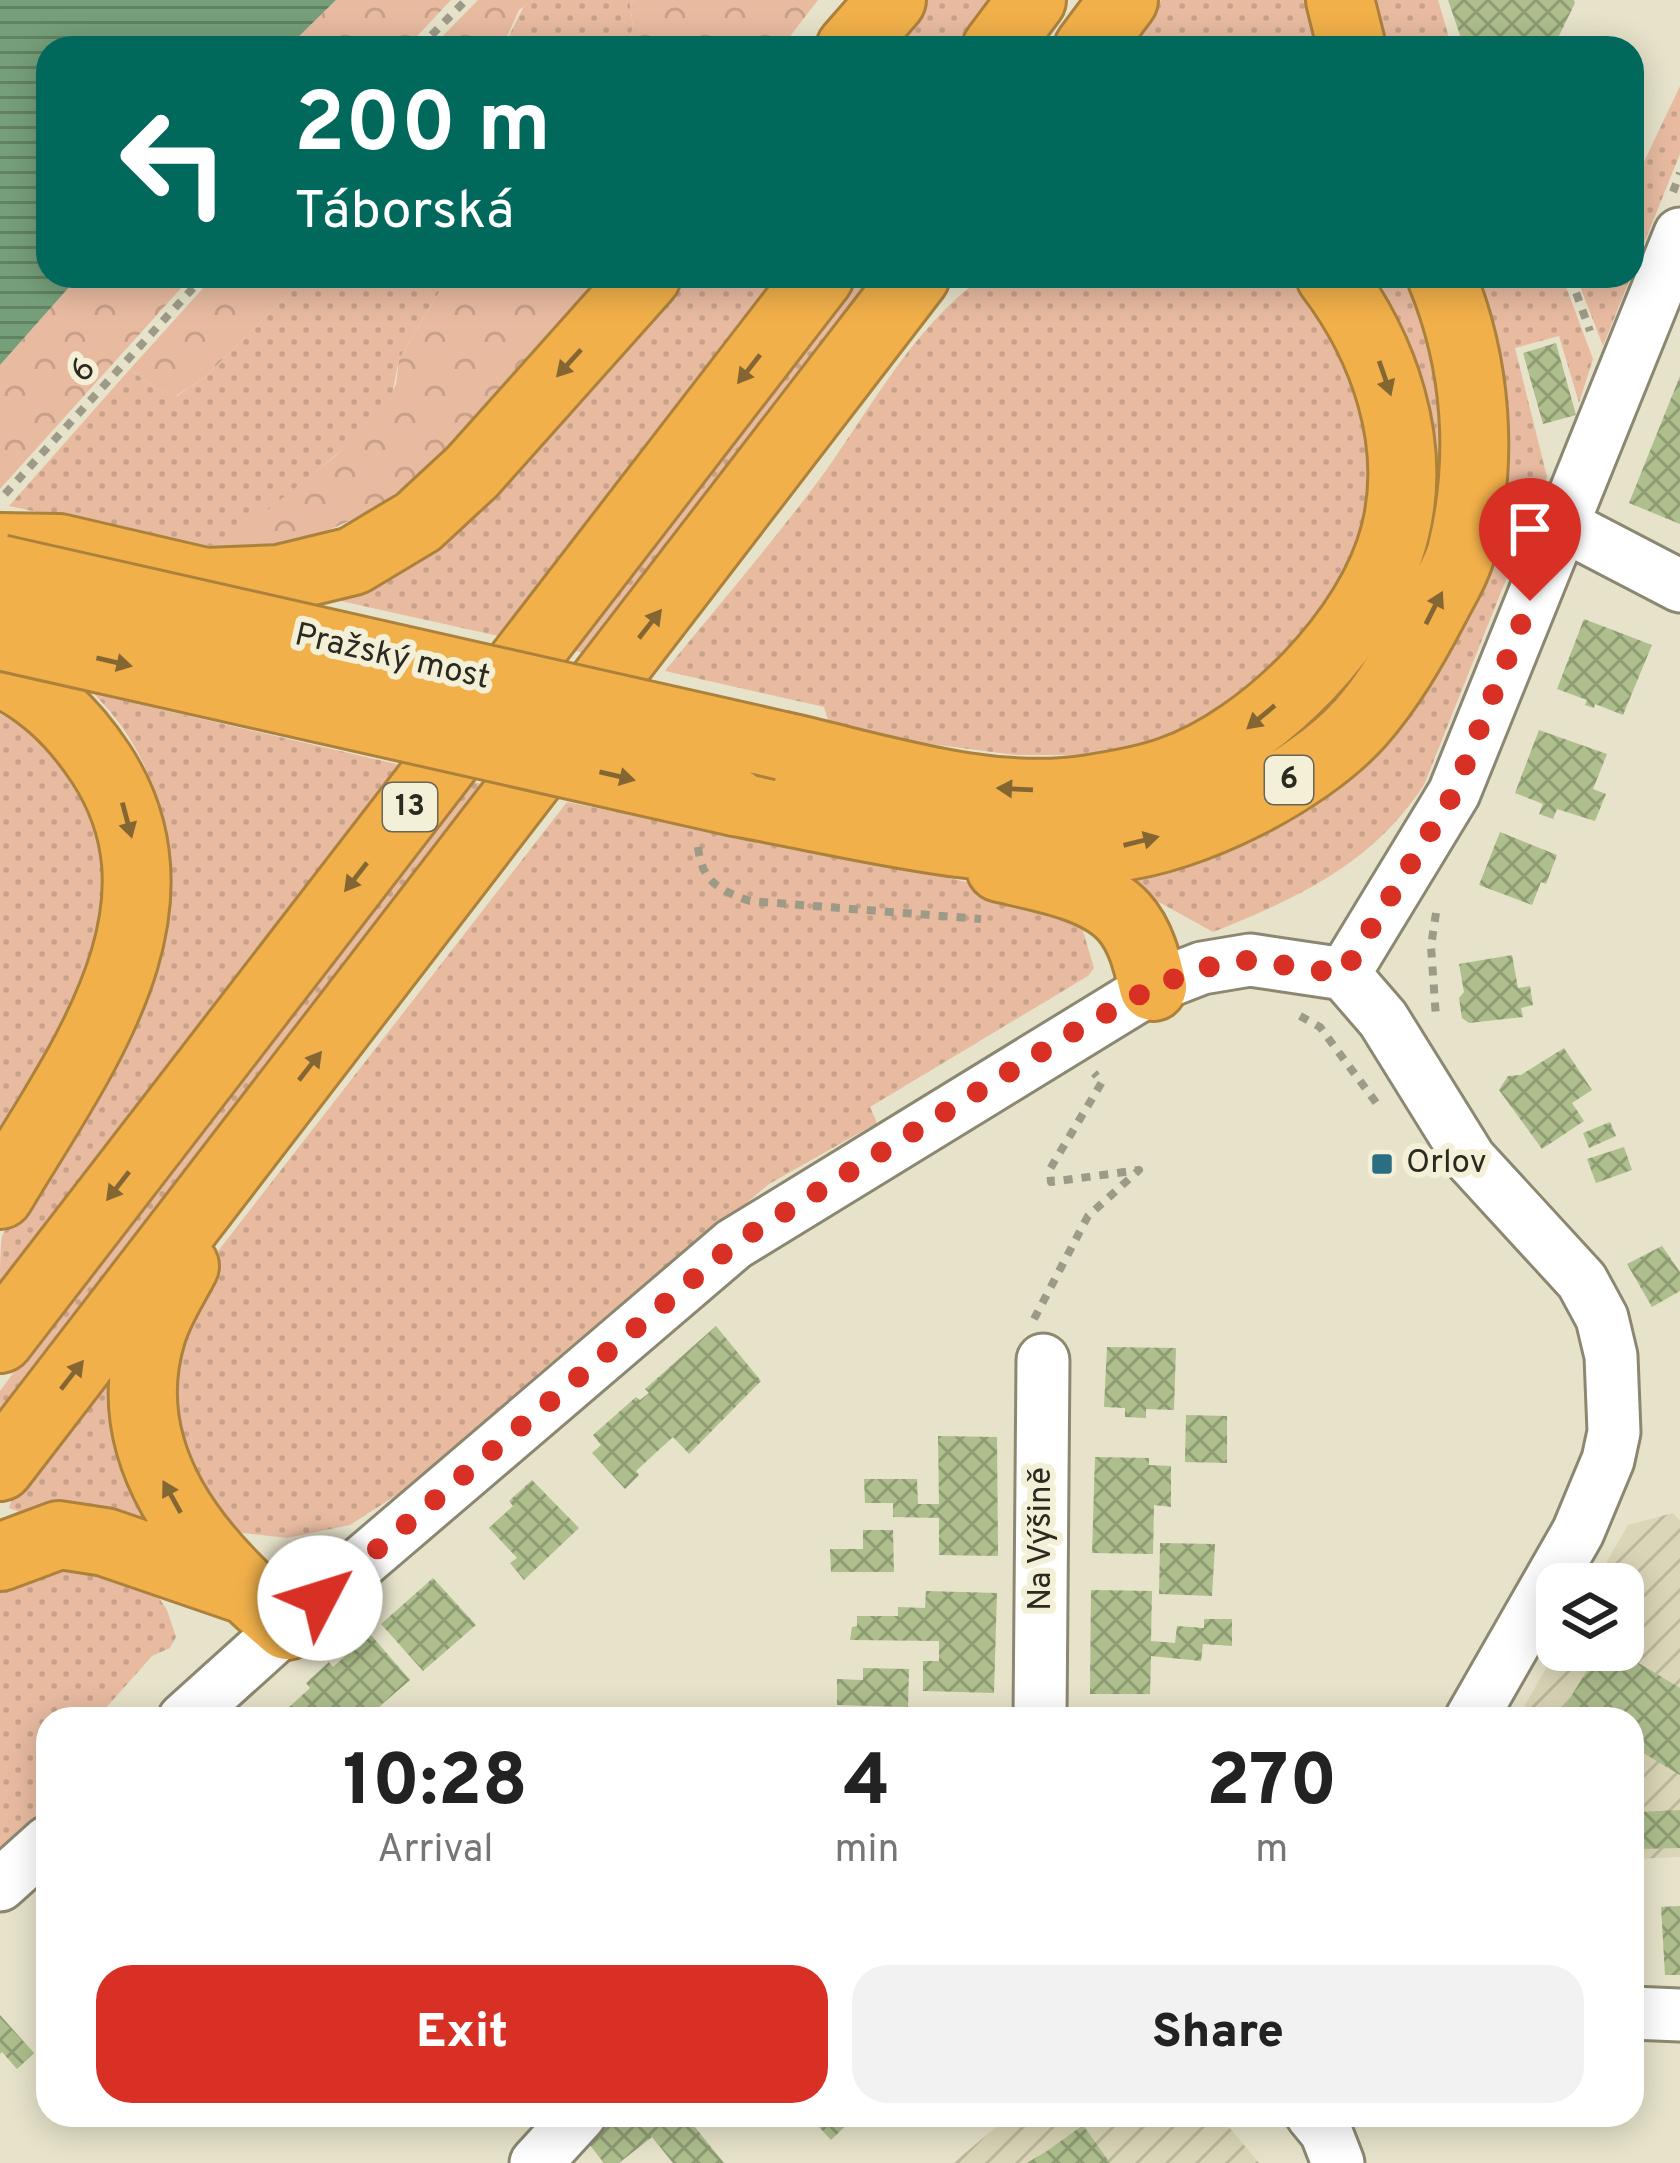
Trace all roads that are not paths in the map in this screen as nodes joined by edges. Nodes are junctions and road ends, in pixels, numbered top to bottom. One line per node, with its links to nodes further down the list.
1 (892, 0): 5 (highway)
2 (1033, 0): 6 (highway)
3 (1124, 0): 7 (highway)
4 (1340, 0): 8 (highway)
5 (860, 36)
6 (1004, 36)
7 (1097, 36)
8 (1349, 36)
9 (1680, 234): 17 (street)
10 (635, 288): 18 (highway, one-way to 18)
11 (811, 288): 28 (highway, 13, one-way to 28)
12 (907, 288): 16 (highway, 13)
13 (940, 288): 16 (highway)
14 (1338, 288): 19 (highway, Pražský most, one-way to 19, bridge)
15 (1446, 288): 23 (highway, 6, one-way to 15)
16 (785, 450): 26 (highway, 13, one-way to 16)
17 (1561, 524): 20 (street); 24 (street)
18 (0, 547)
19 (0, 569)
20 (1680, 586)
21 (0, 636): 23 (highway, Pražský most / 6, one-way to 23, bridge)
22 (0, 673): 27 (highway, one-way to 27)
23 (716, 818): 25 (highway)
24 (1343, 974): 25 (street); 35 (street)
25 (1153, 987): 32 (street)
26 (260, 1131): 30 (highway, 13, one-way to 26); 32 (highway, one-way to 26)
27 (0, 1195)
28 (0, 1339)
29 (1043, 1360): 34 (street, Na Výšině)
30 (0, 1467)
31 (0, 1557): 32 (highway)
32 (265, 1607): 33 (street)
33 (193, 1707)
34 (1040, 1707)
35 (1478, 1707)
36 (36, 1853): 37 (street)
37 (0, 1885)
38 (1644, 2014): 39 (street)
39 (1680, 2015)
40 (569, 2127): 42 (street)
41 (1322, 2127): 43 (street)
42 (536, 2163)
43 (1338, 2163)

